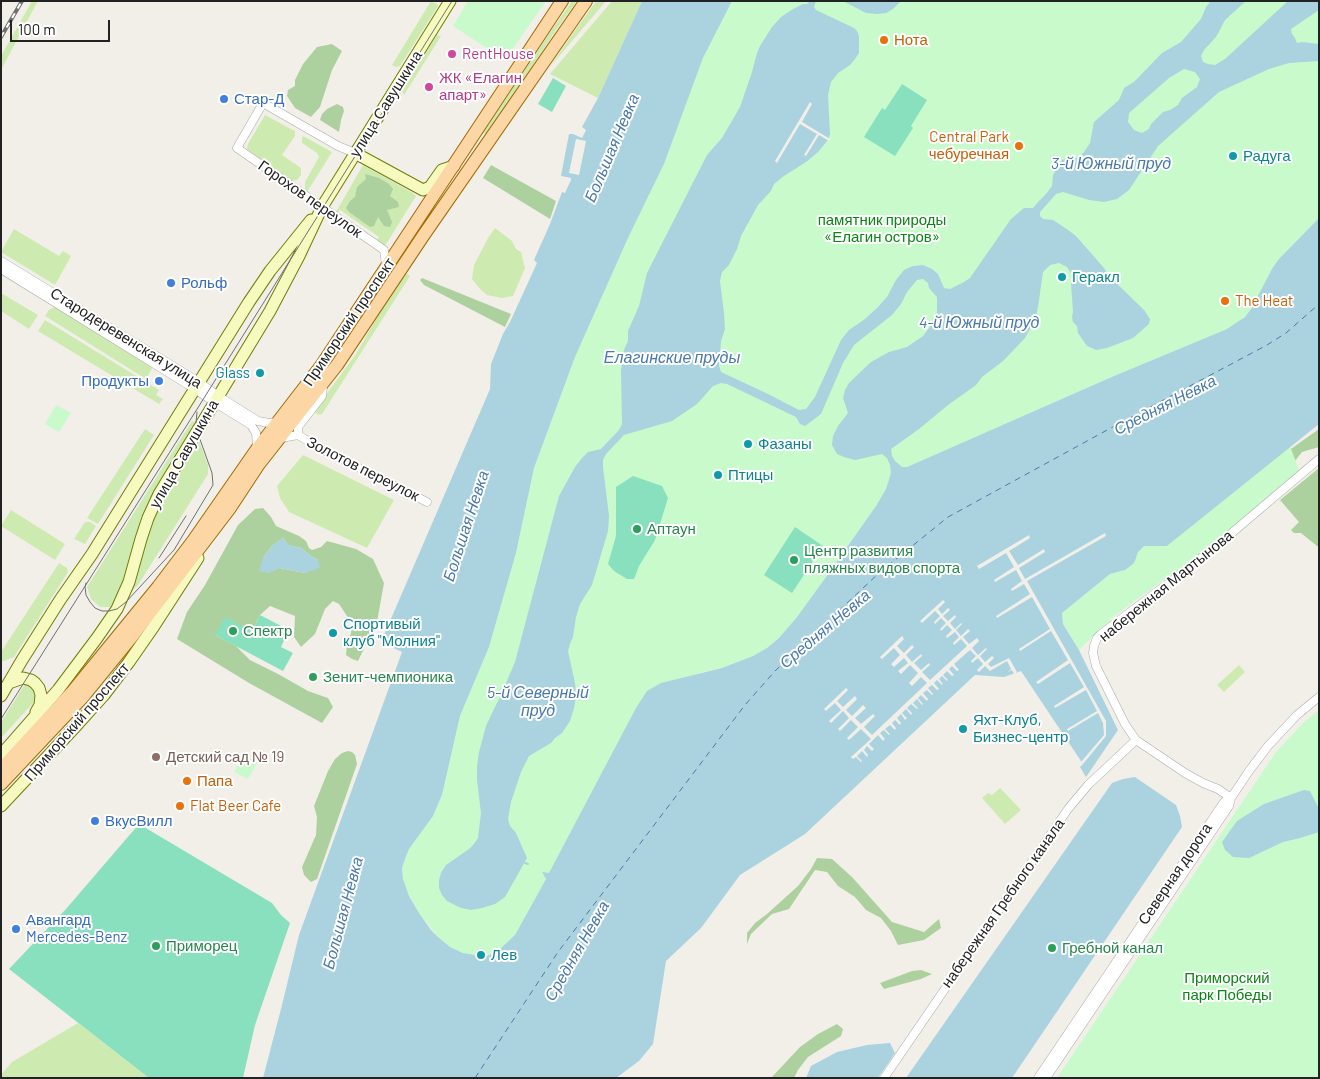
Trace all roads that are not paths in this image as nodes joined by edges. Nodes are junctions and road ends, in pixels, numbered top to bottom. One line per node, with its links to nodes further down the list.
1 (562, 1): 5 (main road, Приморский проспект)
2 (586, 1): 12 (main road, Приморский проспект)
3 (446, 3): 4 (main road, улица Савушкина)
4 (355, 154): 5 (main road); 6 (main road, улица Савушкина); 6 (street, Горохов переулок)
5 (454, 166): 7 (main road, Приморский проспект)
6 (322, 207): 8 (street, Горохов переулок); 13 (main road, улица Савушкина); 14 (main road, улица Савушкина)
7 (403, 243): 8 (street); 10 (main road, Приморский проспект)
8 (384, 250): 10 (street)
9 (1, 261): 13 (street, Стародеревенская улица)
10 (386, 268): 15 (main road, Приморский проспект)
11 (1, 269): 13 (street, Стародеревенская улица)
12 (323, 382): 16 (street, Золотов переулок); 17 (main road, Приморский проспект)
13 (197, 385): 14 (street, Стародеревенская улица); 23 (main road, улица Савушкина)
14 (216, 399): 15 (street, Стародеревенская улица); 18 (street, Стародеревенская улица); 26 (main road, улица Савушкина)
15 (278, 422): 18 (main road, Приморский проспект)
16 (298, 436): 17 (street, Золотов переулок); 20 (street, Золотов переулок)
17 (279, 439): 21 (main road, Приморский проспект)
18 (257, 449): 22 (main road, Приморский проспект)
19 (1319, 459): 27 (street, набережная Мартынова)
20 (427, 502)
21 (230, 508): 22 (main road, Приморский проспект); 32 (main road, Приморский проспект)
22 (126, 636): 29 (main road); 30 (main road)
23 (9, 684): 24 (main road, улица Савушкина); 26 (main road, улица Савушкина)
24 (1, 696)
25 (1319, 697): 31 (street, Северная дорога)
26 (30, 723): 28 (main road, улица Савушкина)
27 (1136, 740): 31 (street); 33 (street, набережная Гребного канала)
28 (1, 755)
29 (1, 769)
30 (1, 784)
31 (1231, 798): 34 (street, Северная дорога); 35 (street, Северная дорога)
32 (1, 806)
33 (884, 1077)
34 (1038, 1078)
35 (1046, 1078)

